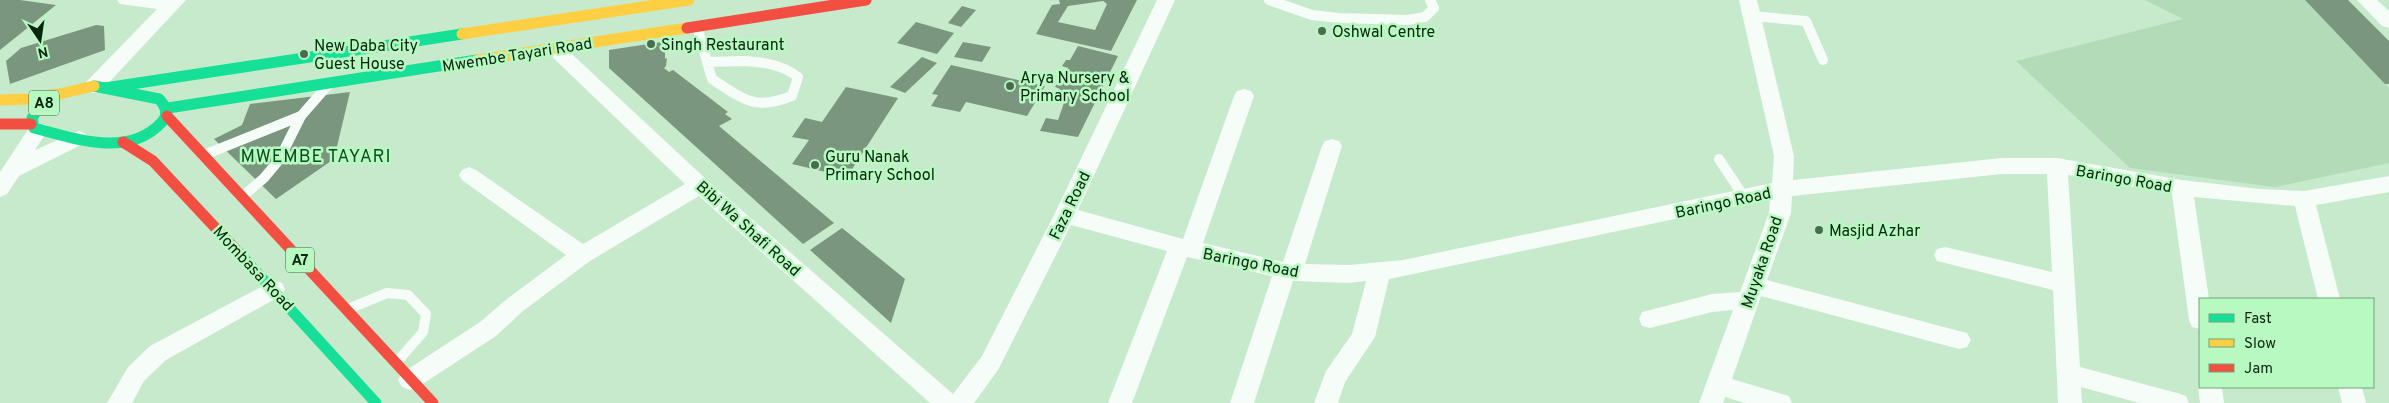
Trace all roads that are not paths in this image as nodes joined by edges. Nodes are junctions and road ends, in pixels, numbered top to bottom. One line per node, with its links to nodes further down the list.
1 (126, 0): 9 (street)
2 (689, 0): 10 (main road, Mwembe Tayari Road)
3 (785, 0): 12 (main road)
4 (866, 0): 12 (main road, Mwembe Tayari Road)
5 (1166, 0): 44 (street, Faza Road)
6 (1269, 0): 7 (lane)
7 (1430, 0)
8 (2366, 0): 13 (street)
9 (174, 2): 20 (street)
10 (641, 4): 15 (main road, Mwembe Tayari Road)
11 (1750, 8): 17 (lane); 40 (street, Muyaka Road)
12 (785, 13): 14 (main road, Mwembe Tayari Road)
13 (2389, 22)
14 (696, 26): 16 (main road, Mwembe Tayari Road); 18 (lane)
15 (502, 42): 16 (main road, Mwembe Tayari Road); 19 (main road, Mwembe Tayari Road); 20 (main road, Mwembe Tayari Road)
16 (554, 48): 37 (street, Bibi Wa Shafi Road)
17 (1822, 60)
18 (707, 62): 18 (lane)
19 (330, 83): 24 (main road, Mwembe Tayari Road); 25 (lane)
20 (100, 87): 21 (main road, A8); 24 (main road, A8)
21 (56, 94): 23 (main road); 27 (main road, A8)
22 (1244, 96): 45 (street)
23 (0, 100)
24 (167, 112): 29 (main road, A8); 31 (main road, A7)
25 (301, 116): 31 (lane); 41 (lane)
26 (0, 124): 27 (main road)
27 (35, 127): 28 (main road, A8); 34 (street)
28 (78, 138): 29 (main road, A8); 34 (street)
29 (123, 142): 51 (main road, Mombasa Road / A7)
30 (1332, 146): 49 (street)
31 (204, 156): 41 (main road, A7)
32 (1719, 159): 42 (lane)
33 (2057, 166): 38 (street, Baringo Road); 40 (street, Baringo Road); 50 (street)
34 (14, 170): 39 (street)
35 (469, 175): 46 (street)
36 (2389, 184): 43 (street, Baringo Road)
37 (700, 185): 46 (street); 66 (street, Bibi Wa Shafi Road)
38 (2182, 188): 43 (street, Baringo Road); 55 (street)
39 (0, 189)
40 (1781, 189): 42 (street, Baringo Road); 53 (street, Muyaka Road)
41 (242, 197): 54 (main road, A7)
42 (1744, 197): 48 (street, Baringo Road)
43 (2304, 199): 52 (street)
44 (1065, 215): 45 (street, Baringo Road); 67 (street, Faza Road)
45 (1185, 248): 49 (street, Baringo Road); 68 (street)
46 (582, 255): 58 (street)
47 (1945, 255): 50 (street)
48 (1380, 271): 49 (street, Baringo Road); 70 (street)
49 (1288, 272): 69 (street)
50 (2063, 284): 59 (street)
51 (274, 289): 63 (street); 64 (main road, Mombasa Road / A7)
52 (2328, 298)
53 (1748, 301): 56 (street); 57 (street); 62 (street, Muyaka Road)
54 (346, 310): 58 (main road, A7); 58 (lane)
55 (2199, 313)
56 (1650, 318)
57 (1959, 340)
58 (402, 372): 65 (main road, A7)
59 (2068, 374): 72 (street); 73 (street)
60 (2210, 388): 74 (street)
61 (2350, 388): 75 (street)
62 (1714, 394): 71 (street)
63 (119, 403)
64 (376, 403)
65 (434, 403)
66 (947, 403)
67 (960, 403)
68 (1120, 403)
69 (1242, 403)
70 (1326, 403)
71 (1780, 403)
72 (2070, 403)
73 (2177, 403)
74 (2212, 403)
75 (2354, 403)

